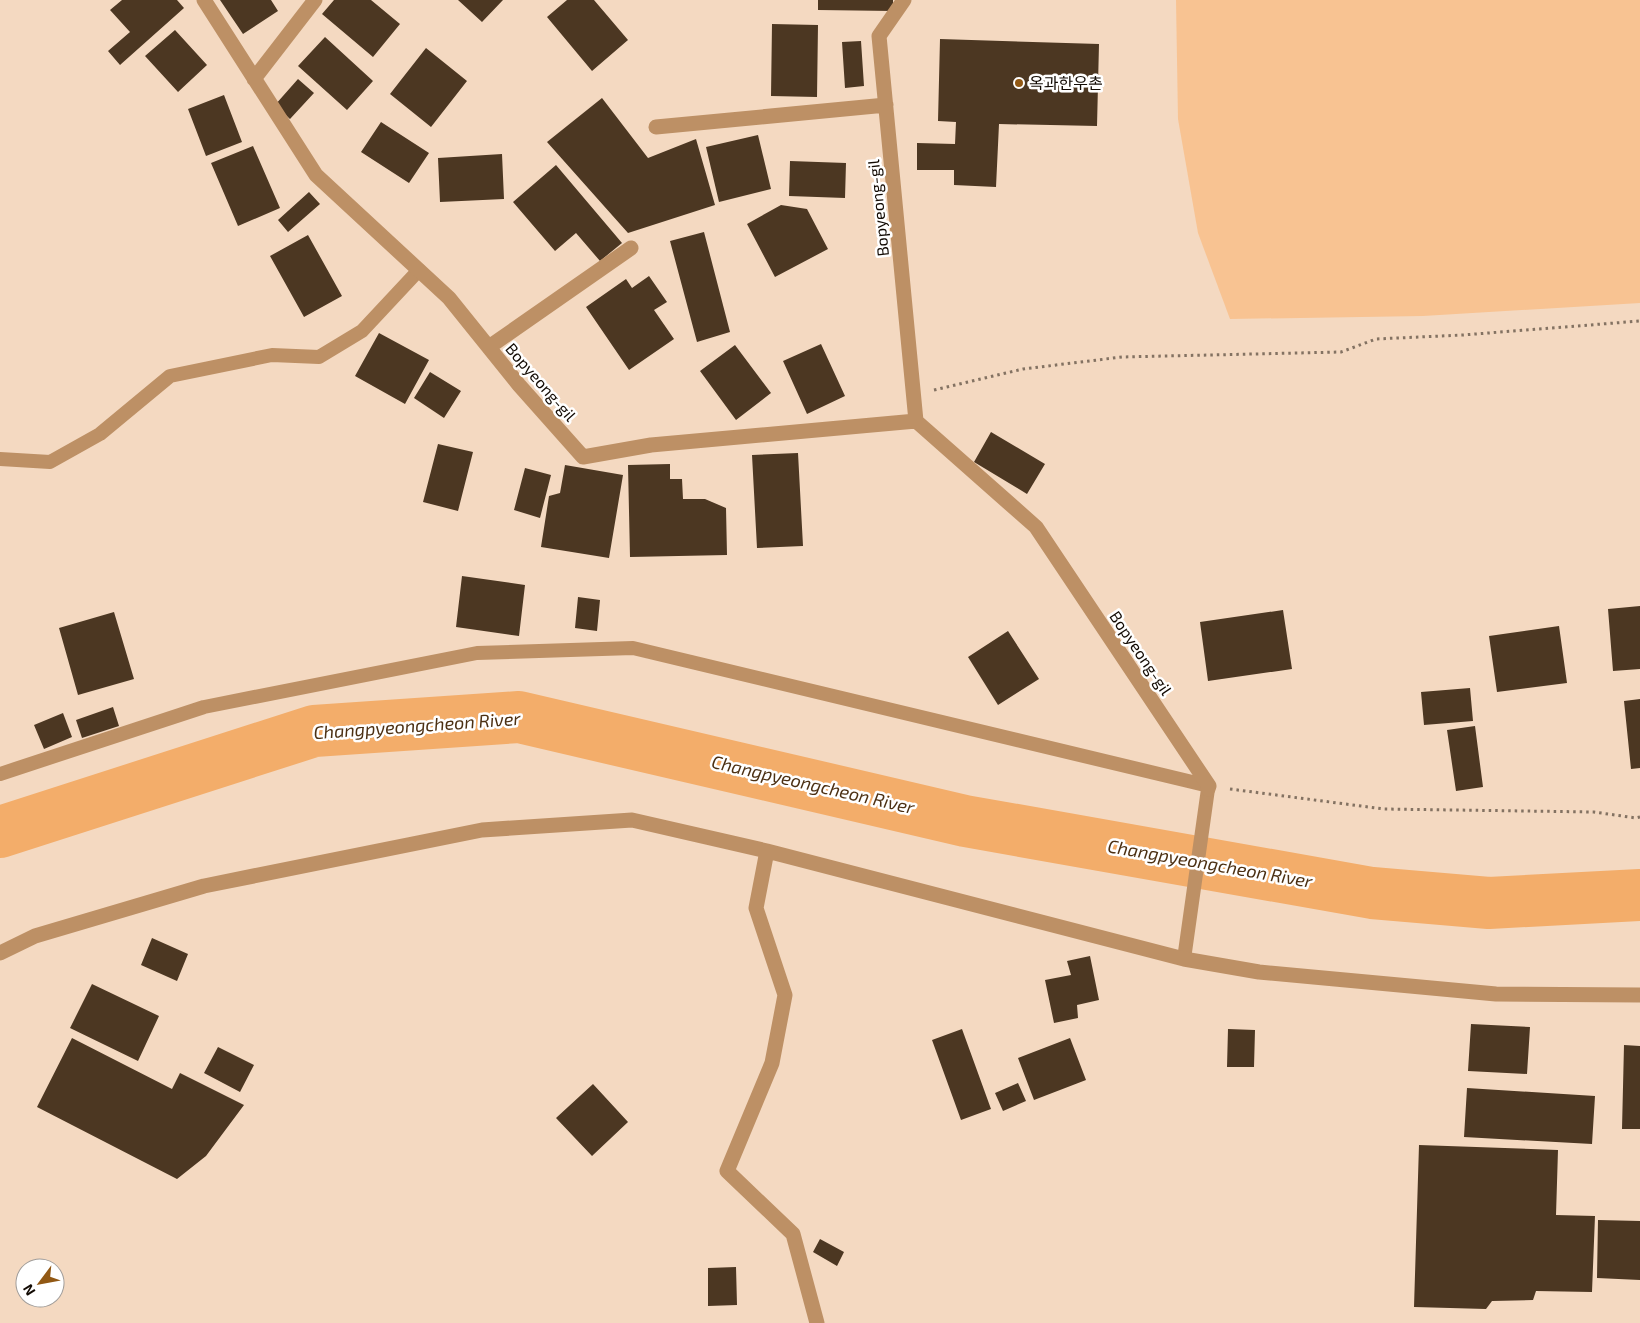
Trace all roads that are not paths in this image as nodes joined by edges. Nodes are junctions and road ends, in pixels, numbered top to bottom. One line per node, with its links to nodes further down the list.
1 (204, 0): 4 (street, Bopyeong-gil)
2 (315, 0): 4 (street)
3 (904, 0): 5 (street, Bopyeong-gil)
4 (254, 79): 8 (street, Bopyeong-gil)
5 (886, 105): 6 (street); 10 (street, Bopyeong-gil)
6 (656, 127)
7 (631, 248): 9 (street)
8 (419, 270): 9 (street, Bopyeong-gil); 11 (lane)
9 (489, 347): 10 (street, Bopyeong-gil)
10 (916, 421): 13 (street, Bopyeong-gil)
11 (0, 458)
12 (0, 774): 13 (lane)
13 (1208, 787): 16 (lane)
14 (767, 851): 15 (street); 16 (street); 18 (street)
15 (0, 953)
16 (1184, 960): 17 (street)
17 (1640, 995)
18 (817, 1323)

